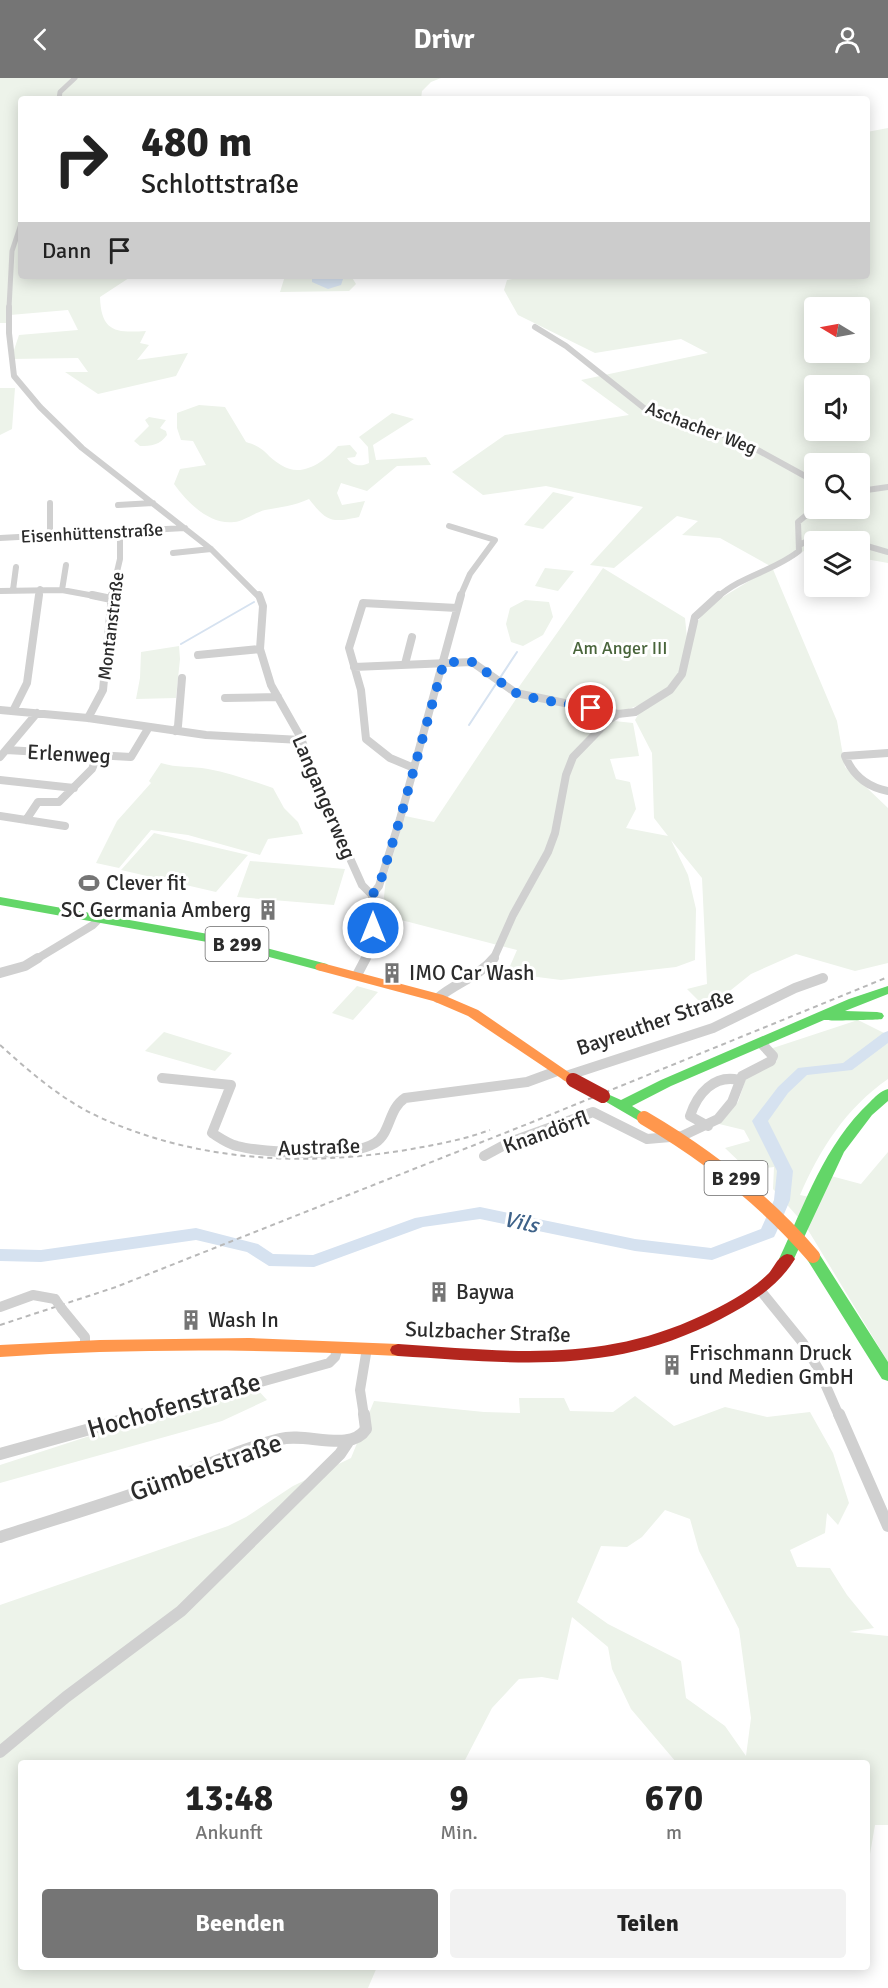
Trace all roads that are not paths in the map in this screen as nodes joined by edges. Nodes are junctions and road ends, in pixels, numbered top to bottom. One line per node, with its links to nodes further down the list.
1 (75, 78): 2 (street)
2 (59, 96)
3 (18, 233): 9 (street, Langangerweg)
4 (535, 327): 5 (street, Aschacher Weg)
5 (804, 476)
6 (888, 487): 7 (street)
7 (870, 490)
8 (50, 503): 17 (street)
9 (153, 503): 10 (street); 13 (street, Langangerweg)
10 (118, 505)
11 (804, 517): 15 (street)
12 (449, 526): 32 (street)
13 (184, 528): 14 (street, Eisenhüttenstraße); 22 (street, Langangerweg)
14 (120, 531): 17 (street, Eisenhüttenstraße); 31 (street, Montanstraße)
15 (798, 531): 16 (street); 20 (street)
16 (804, 534)
17 (50, 535): 18 (street, Eisenhüttenstraße)
18 (0, 538)
19 (804, 542): 20 (street)
20 (798, 545): 45 (street)
21 (870, 547): 23 (street)
22 (211, 549): 24 (street); 34 (street, Langangerweg)
23 (888, 552)
24 (172, 553)
25 (66, 565): 29 (street)
26 (16, 567): 28 (street)
27 (40, 589): 28 (street); 29 (street); 43 (street)
28 (13, 590): 30 (street)
29 (62, 590): 31 (street)
30 (0, 591)
31 (111, 599): 46 (street, Montanstraße)
32 (457, 608): 36 (street); 38 (street)
33 (412, 637): 37 (street)
34 (260, 649): 35 (street); 40 (street, Langangerweg)
35 (198, 655)
36 (444, 662): 37 (street); 45 (street); 54 (street)
37 (405, 664): 38 (street)
38 (354, 667): 54 (street)
39 (182, 678): 48 (street)
40 (278, 697): 41 (street); 49 (street, Langangerweg)
41 (225, 698)
42 (0, 710): 43 (street)
43 (14, 711): 44 (street)
44 (37, 714): 46 (street); 50 (street)
45 (618, 714): 68 (street)
46 (88, 718): 47 (street)
47 (149, 727): 48 (street); 52 (street, Erlenweg)
48 (174, 731): 49 (street)
49 (301, 740): 61 (street, Langangerweg)
50 (6, 750): 52 (street, Erlenweg); 53 (street)
51 (888, 753): 57 (street)
52 (98, 755): 56 (street)
53 (0, 757)
54 (414, 768): 61 (street)
55 (0, 780): 56 (street)
56 (74, 788): 59 (street)
57 (888, 791)
58 (0, 816): 59 (street)
59 (26, 820): 60 (street)
60 (64, 826)
61 (372, 895): 65 (street)
62 (0, 901): 63 (main road, Bayreuther Straße / B 299)
63 (99, 919): 64 (street); 65 (main road, Bayreuther Straße / B 299)
64 (0, 973)
65 (357, 975): 68 (main road, Bayreuther Straße / B 299)
66 (823, 978): 73 (street, Bayreuther Straße)
67 (888, 990): 69 (main road)
68 (438, 998): 73 (main road, Bayreuther Straße / B 299)
69 (854, 1002): 70 (main road); 71 (main road)
70 (882, 1020): 71 (main road)
71 (810, 1021): 72 (main road)
72 (761, 1043): 75 (street); 77 (main road)
73 (565, 1076): 74 (street, Austraße); 77 (main road, Bayreuther Straße / B 299, bridge)
74 (162, 1078)
75 (739, 1080): 78 (street, Knandörfl); 78 (street)
76 (888, 1093): 80 (main road, Sulzbacher Straße)
77 (621, 1106): 86 (main road, B 299, bridge)
78 (708, 1126): 79 (street, Knandörfl)
79 (484, 1156)
80 (760, 1290): 84 (main road, Sulzbacher Straße); 89 (street)
81 (0, 1307): 82 (street, bridge)
82 (85, 1345): 83 (main road, Sulzbacher Straße); 85 (main road, Sulzbacher Straße)
83 (338, 1347): 84 (main road, Sulzbacher Straße); 88 (street, Hochofenstraße)
84 (367, 1348): 87 (street)
85 (0, 1352)
86 (888, 1375)
87 (348, 1442): 90 (street, Gümbelstraße); 91 (street)
88 (0, 1454)
89 (888, 1526)
90 (0, 1537)
91 (0, 1752)

